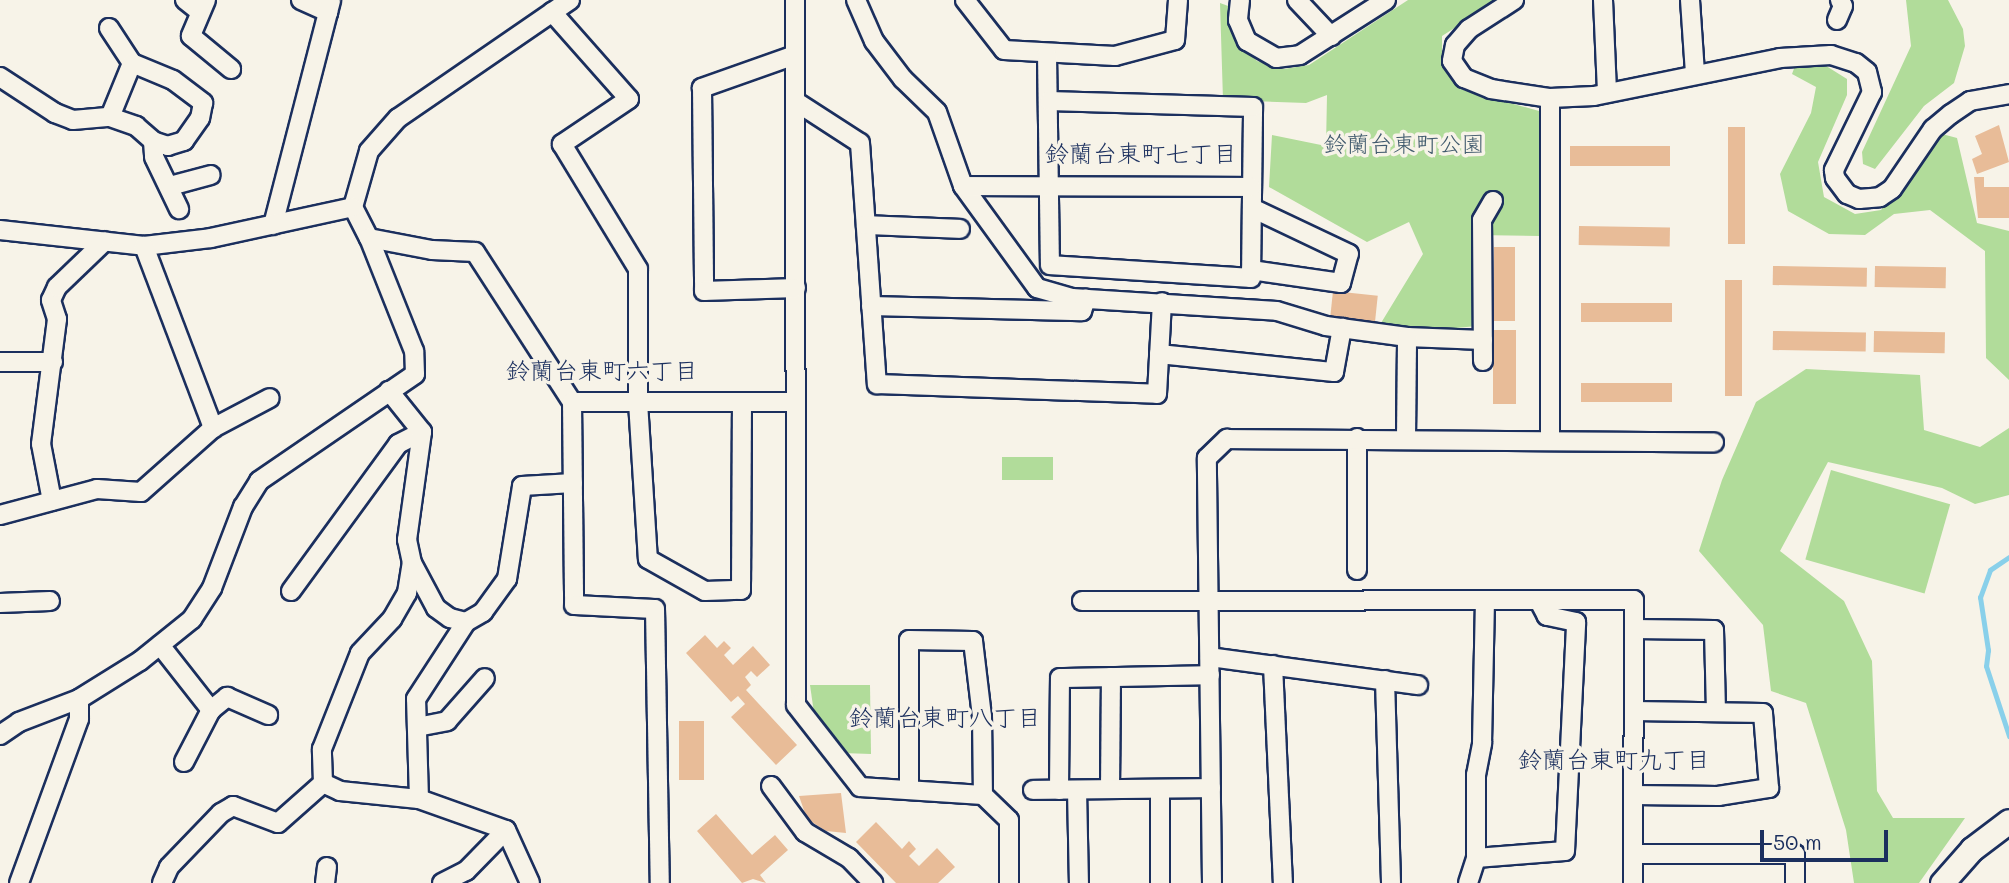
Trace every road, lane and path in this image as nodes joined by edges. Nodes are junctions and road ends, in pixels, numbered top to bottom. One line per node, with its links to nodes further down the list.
1 (185, 0): 15 (street)
2 (301, 0): 16 (street)
3 (795, 0): 21 (street)
4 (856, 0): 35 (street)
5 (965, 0): 20 (street)
6 (1178, 0): 20 (street)
7 (1240, 0): 19 (street)
8 (1297, 0): 19 (street)
9 (1385, 0): 19 (street)
10 (1514, 0): 28 (street)
11 (1603, 0): 26 (street)
12 (1689, 0): 24 (street)
13 (1840, 0): 17 (street)
14 (564, 4): 39 (street); 64 (street)
15 (202, 6): 23 (street)
16 (330, 6): 42 (street)
17 (1837, 20)
18 (109, 28): 22 (street)
19 (1331, 36)
20 (1047, 54): 30 (street)
21 (795, 55): 29 (street); 50 (street)
22 (132, 63): 31 (street); 32 (street)
23 (232, 69)
24 (1695, 74): 26 (street); 27 (street)
25 (0, 77): 31 (street)
26 (1607, 93): 28 (street)
27 (2009, 94)
28 (1550, 98): 71 (street)
29 (795, 101): 43 (street); 50 (street)
30 (1049, 101): 36 (street); 37 (street)
31 (110, 117): 32 (street)
32 (153, 141): 34 (street)
33 (211, 175): 34 (street)
34 (170, 186): 41 (street)
35 (963, 186): 36 (street); 51 (street)
36 (1048, 186): 37 (street); 49 (street)
37 (1251, 187): 40 (street)
38 (1493, 201): 56 (street)
39 (353, 207): 42 (street); 46 (street)
40 (1252, 208): 49 (street); 49 (street)
41 (179, 209)
42 (273, 225): 48 (street)
43 (866, 225): 44 (street); 53 (street)
44 (960, 229)
45 (0, 230): 47 (street)
46 (369, 238): 61 (street); 63 (street)
47 (105, 241): 48 (street); 60 (street)
48 (144, 246): 67 (street)
49 (1251, 270)
50 (796, 288): 66 (street)
51 (1086, 299): 52 (street); 53 (street)
52 (1162, 302): 54 (street); 57 (street)
53 (871, 306): 57 (street)
54 (1342, 328): 55 (street); 57 (street)
55 (1408, 337): 56 (street); 70 (street)
56 (1483, 340): 58 (street)
57 (1159, 354)
58 (1483, 361)
59 (0, 362): 60 (street)
60 (53, 362): 74 (street)
61 (389, 391): 68 (street); 87 (street)
62 (270, 398): 67 (street)
63 (572, 402): 64 (street); 73 (street)
64 (638, 402): 65 (street); 65 (street)
65 (742, 402): 66 (street)
66 (796, 402): 108 (street)
67 (213, 428): 74 (street)
68 (422, 432): 76 (street); 78 (street)
69 (1357, 438): 70 (street); 77 (street); 84 (street)
70 (1406, 438): 71 (street)
71 (1550, 441): 72 (street)
72 (1714, 442)
73 (573, 483): 85 (street); 122 (street)
74 (52, 501): 75 (street)
75 (0, 515)
76 (412, 563): 85 (street); 103 (street)
77 (1357, 570)
78 (291, 591)
79 (50, 601): 83 (street)
80 (1082, 601): 84 (street)
81 (1485, 601): 82 (street); 84 (street); 117 (street)
82 (1539, 601): 86 (street); 117 (street)
83 (0, 603)
84 (1209, 604): 88 (street)
85 (466, 622): 100 (street)
86 (1634, 629): 97 (street); 98 (street)
87 (160, 645): 95 (street); 96 (street)
88 (1210, 657): 89 (street); 90 (street)
89 (1273, 665): 93 (street); 128 (street)
90 (1210, 675): 91 (street); 105 (street)
91 (1111, 677): 106 (street); 110 (street)
92 (485, 678): 100 (street)
93 (1385, 680): 94 (street); 129 (street)
94 (1418, 685)
95 (79, 699): 101 (street); 118 (street)
96 (211, 710): 99 (street); 102 (street)
97 (1716, 710): 98 (street); 111 (street)
98 (1634, 711): 111 (street)
99 (268, 715)
100 (417, 727): 113 (street)
101 (0, 734)
102 (184, 762)
103 (323, 783): 113 (street); 119 (street)
104 (771, 786): 123 (street)
105 (1211, 788): 107 (street); 127 (street)
106 (1110, 789): 107 (street); 110 (street)
107 (1160, 789): 126 (street)
108 (909, 790): 112 (street); 112 (street)
109 (1033, 790): 110 (street)
110 (1068, 790): 125 (street)
111 (1634, 794): 116 (street)
112 (983, 795): 124 (street)
113 (419, 799): 115 (street)
114 (2009, 821): 133 (main road)
115 (506, 830): 120 (street); 121 (street)
116 (1634, 854): 131 (street); 132 (street)
117 (1476, 858): 130 (street)
118 (19, 883)
119 (162, 883)
120 (442, 883)
121 (530, 883)
122 (660, 883)
123 (873, 883)
124 (1009, 883)
125 (1079, 883)
126 (1160, 883)
127 (1213, 883)
128 (1283, 883)
129 (1391, 883)
130 (1468, 883)
131 (1633, 883)
132 (1795, 883)
133 (1942, 883)

